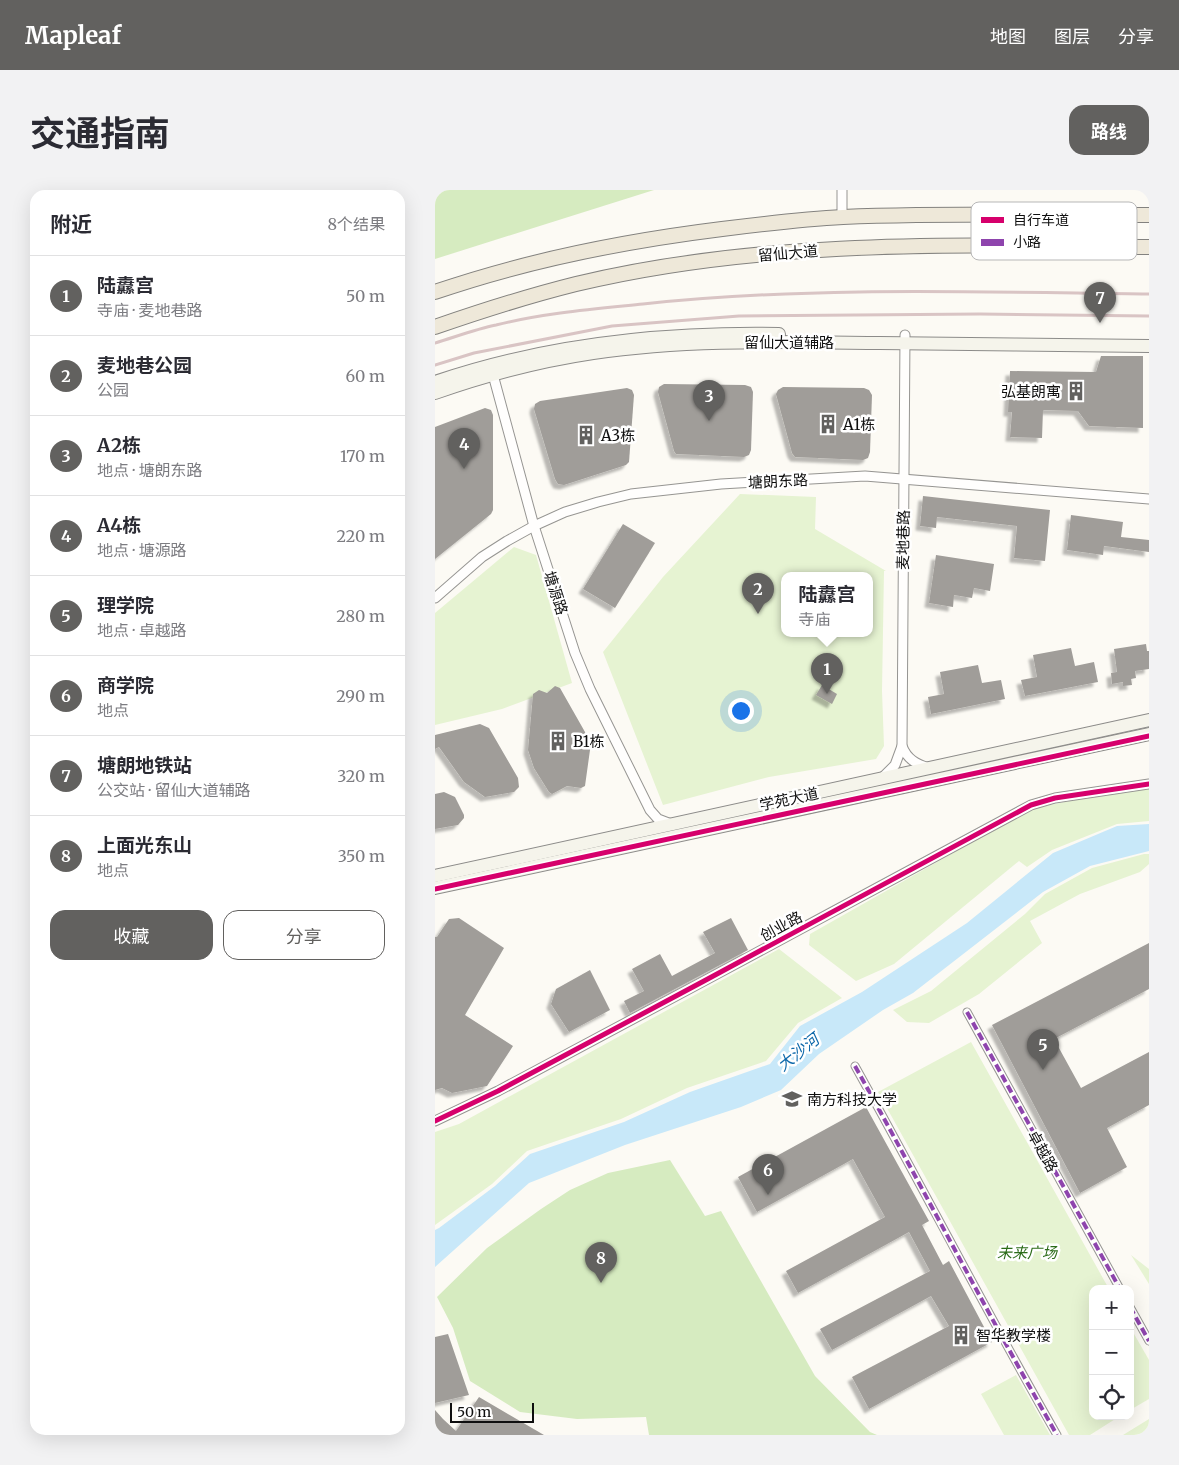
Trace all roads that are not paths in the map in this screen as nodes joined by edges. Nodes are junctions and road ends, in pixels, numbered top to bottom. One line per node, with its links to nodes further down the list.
1 (842, 190): 3 (street)
2 (971, 215): 3 (main road, 留仙大道)
3 (841, 217): 5 (main road, 留仙大道)
4 (971, 246): 6 (main road, 留仙大道)
5 (435, 292)
6 (435, 327)
7 (1149, 338): 8 (main road, 留仙大道辅路)
8 (905, 339): 9 (main road, 留仙大道辅路); 10 (main road, 留仙大道辅路); 13 (street, 麦地巷路)
9 (1149, 346)
10 (492, 370): 11 (main road, 留仙大道辅路); 12 (main road, 留仙大道辅路); 15 (street, 塘源路)
11 (435, 382)
12 (435, 393)
13 (904, 479): 14 (street, 塘朗东路); 15 (street, 塘朗东路); 19 (street, 麦地巷路)
14 (1149, 499)
15 (534, 526): 16 (street, 塘朗东路); 23 (street, 塘源路)
16 (435, 598)
17 (1149, 720): 20 (main road, 学苑大道)
18 (1149, 734): 27 (main road, 学苑大道)
19 (902, 746): 20 (street); 21 (street, 麦地巷路)
20 (929, 768): 21 (main road, 学苑大道)
21 (882, 778): 24 (main road, 学苑大道)
22 (1149, 784): 30 (street, 创业路)
23 (649, 810): 24 (street); 25 (street)
24 (672, 824): 25 (main road, 学苑大道)
25 (641, 831): 26 (main road, 学苑大道)
26 (435, 876)
27 (435, 888)
28 (967, 1012): 31 (street, 卓越路)
29 (855, 1066): 34 (street)
30 (435, 1121)
31 (1118, 1285)
32 (1134, 1314): 33 (street)
33 (1149, 1341)
34 (1057, 1435)

